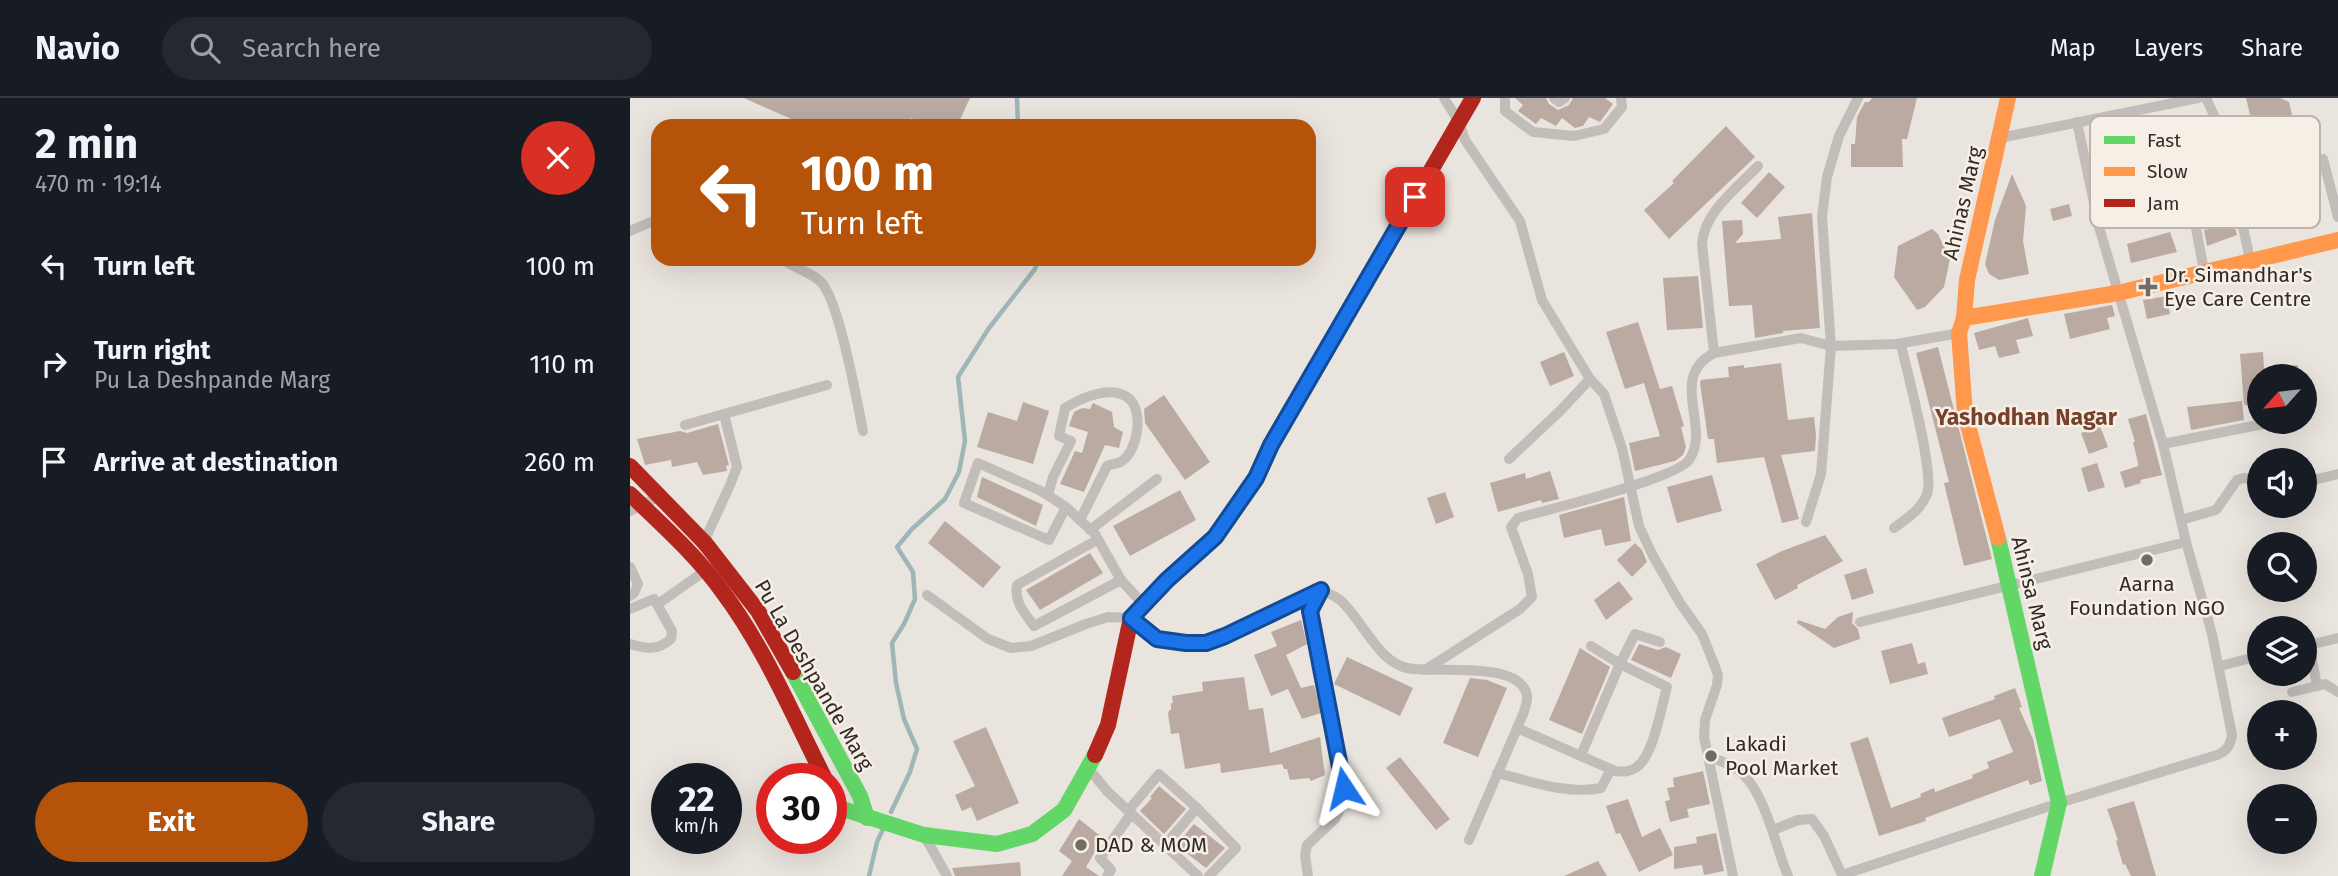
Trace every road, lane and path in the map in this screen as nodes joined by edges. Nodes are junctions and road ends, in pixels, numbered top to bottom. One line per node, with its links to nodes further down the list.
1 (1444, 98): 14 (street)
2 (1473, 98): 14 (street)
3 (1505, 98): 6 (street)
4 (1554, 98): 5 (street)
5 (1565, 98)
6 (1621, 98)
7 (1858, 98): 33 (street)
8 (2008, 98): 16 (street, Ahinas Marg)
9 (2198, 98): 11 (street)
10 (2206, 98): 12 (street)
11 (2107, 116)
12 (2214, 116)
13 (2090, 119): 15 (street)
14 (1459, 122): 35 (street); 71 (street)
15 (2077, 122): 16 (street); 19 (street)
16 (2000, 138): 31 (street, Ahinas Marg)
17 (2323, 159): 20 (street)
18 (1758, 166): 34 (street)
19 (2090, 184)
20 (2338, 218)
21 (651, 222): 25 (street)
22 (2099, 228): 30 (street)
23 (2196, 228): 29 (street)
24 (2243, 228): 27 (street)
25 (630, 231)
26 (2338, 240): 27 (street)
27 (2250, 260): 29 (street)
28 (794, 266): 40 (street)
29 (2204, 271): 30 (street)
30 (2118, 293): 31 (street); 41 (street)
31 (1961, 326): 32 (street); 66 (street, Ahinsa Marg)
32 (1897, 344): 33 (street); 57 (street)
33 (1831, 346): 34 (street); 56 (street)
34 (1714, 353): 48 (street)
35 (1590, 379): 42 (street); 48 (street)
36 (827, 385): 37 (street)
37 (724, 415): 38 (street); 60 (street)
38 (685, 425)
39 (2247, 427): 41 (street)
40 (863, 431)
41 (2163, 444): 55 (street)
42 (1509, 459)
43 (630, 466): 51 (street, Pu La Deshpande Marg)
44 (2338, 474): 47 (street)
45 (2247, 478): 55 (street)
46 (1157, 479): 58 (street)
47 (2317, 479)
48 (1632, 487): 83 (street); 89 (street)
49 (630, 494): 53 (street, Pu La Deshpande Marg)
50 (1048, 495): 52 (street); 52 (street); 54 (street)
51 (660, 496): 53 (street); 60 (street, Pu La Deshpande Marg)
52 (1066, 507): 54 (street)
53 (637, 509): 61 (street, Pu La Deshpande Marg)
54 (1080, 520): 58 (street)
55 (2182, 520): 59 (street)
56 (1806, 522)
57 (1894, 528)
58 (1094, 535): 65 (street); 65 (street)
59 (2186, 542): 66 (street); 82 (street)
60 (705, 543): 61 (street); 62 (street, Pu La Deshpande Marg)
61 (694, 557): 64 (street, Pu La Deshpande Marg)
62 (719, 559): 64 (street); 98 (street, Pu La Deshpande Marg)
63 (630, 567): 69 (street)
64 (706, 571): 70 (street); 90 (street, Pu La Deshpande Marg)
65 (1121, 580): 71 (street)
66 (2010, 586): 74 (street); 94 (street, Ahinsa Marg)
67 (1321, 590): 73 (street); 83 (street); 108 (street)
68 (926, 595): 73 (street)
69 (630, 596)
70 (658, 604): 72 (street); 78 (street)
71 (1144, 605): 73 (street)
72 (630, 609)
73 (1131, 618): 91 (street, Pu La Deshpande Marg)
74 (1860, 622)
75 (2338, 638): 77 (street)
76 (1660, 642): 81 (street)
77 (2317, 643)
78 (630, 644)
79 (1591, 646): 81 (street)
80 (2247, 659): 82 (street)
81 (1620, 664): 88 (street); 92 (street)
82 (2220, 666): 94 (street)
83 (1425, 670): 87 (street)
84 (2317, 686): 85 (street); 86 (street)
85 (2292, 692)
86 (2338, 692)
87 (1517, 727): 88 (street); 93 (street)
88 (1581, 755): 92 (street)
89 (1709, 756): 99 (street); 109 (street)
90 (816, 763)
91 (1089, 769): 97 (street); 100 (street, Pu La Deshpande Marg)
92 (1611, 769): 93 (street)
93 (1497, 773): 101 (street)
94 (2059, 803): 99 (street); 111 (street, Ahinsa Marg)
95 (1197, 808): 97 (street); 102 (street); 107 (street)
96 (847, 810): 98 (street, Pu La Deshpande Marg)
97 (1129, 813): 102 (street); 105 (street)
98 (867, 817): 100 (street, Pu La Deshpande Marg)
99 (1773, 830): 110 (street)
100 (924, 835): 104 (street)
101 (1469, 840)
102 (1165, 845): 103 (street)
103 (1185, 871): 106 (street)
104 (947, 876)
105 (1107, 876)
106 (1198, 876)
107 (1209, 876)
108 (1308, 876)
109 (1733, 876)
110 (1788, 876)
111 (2042, 876)

